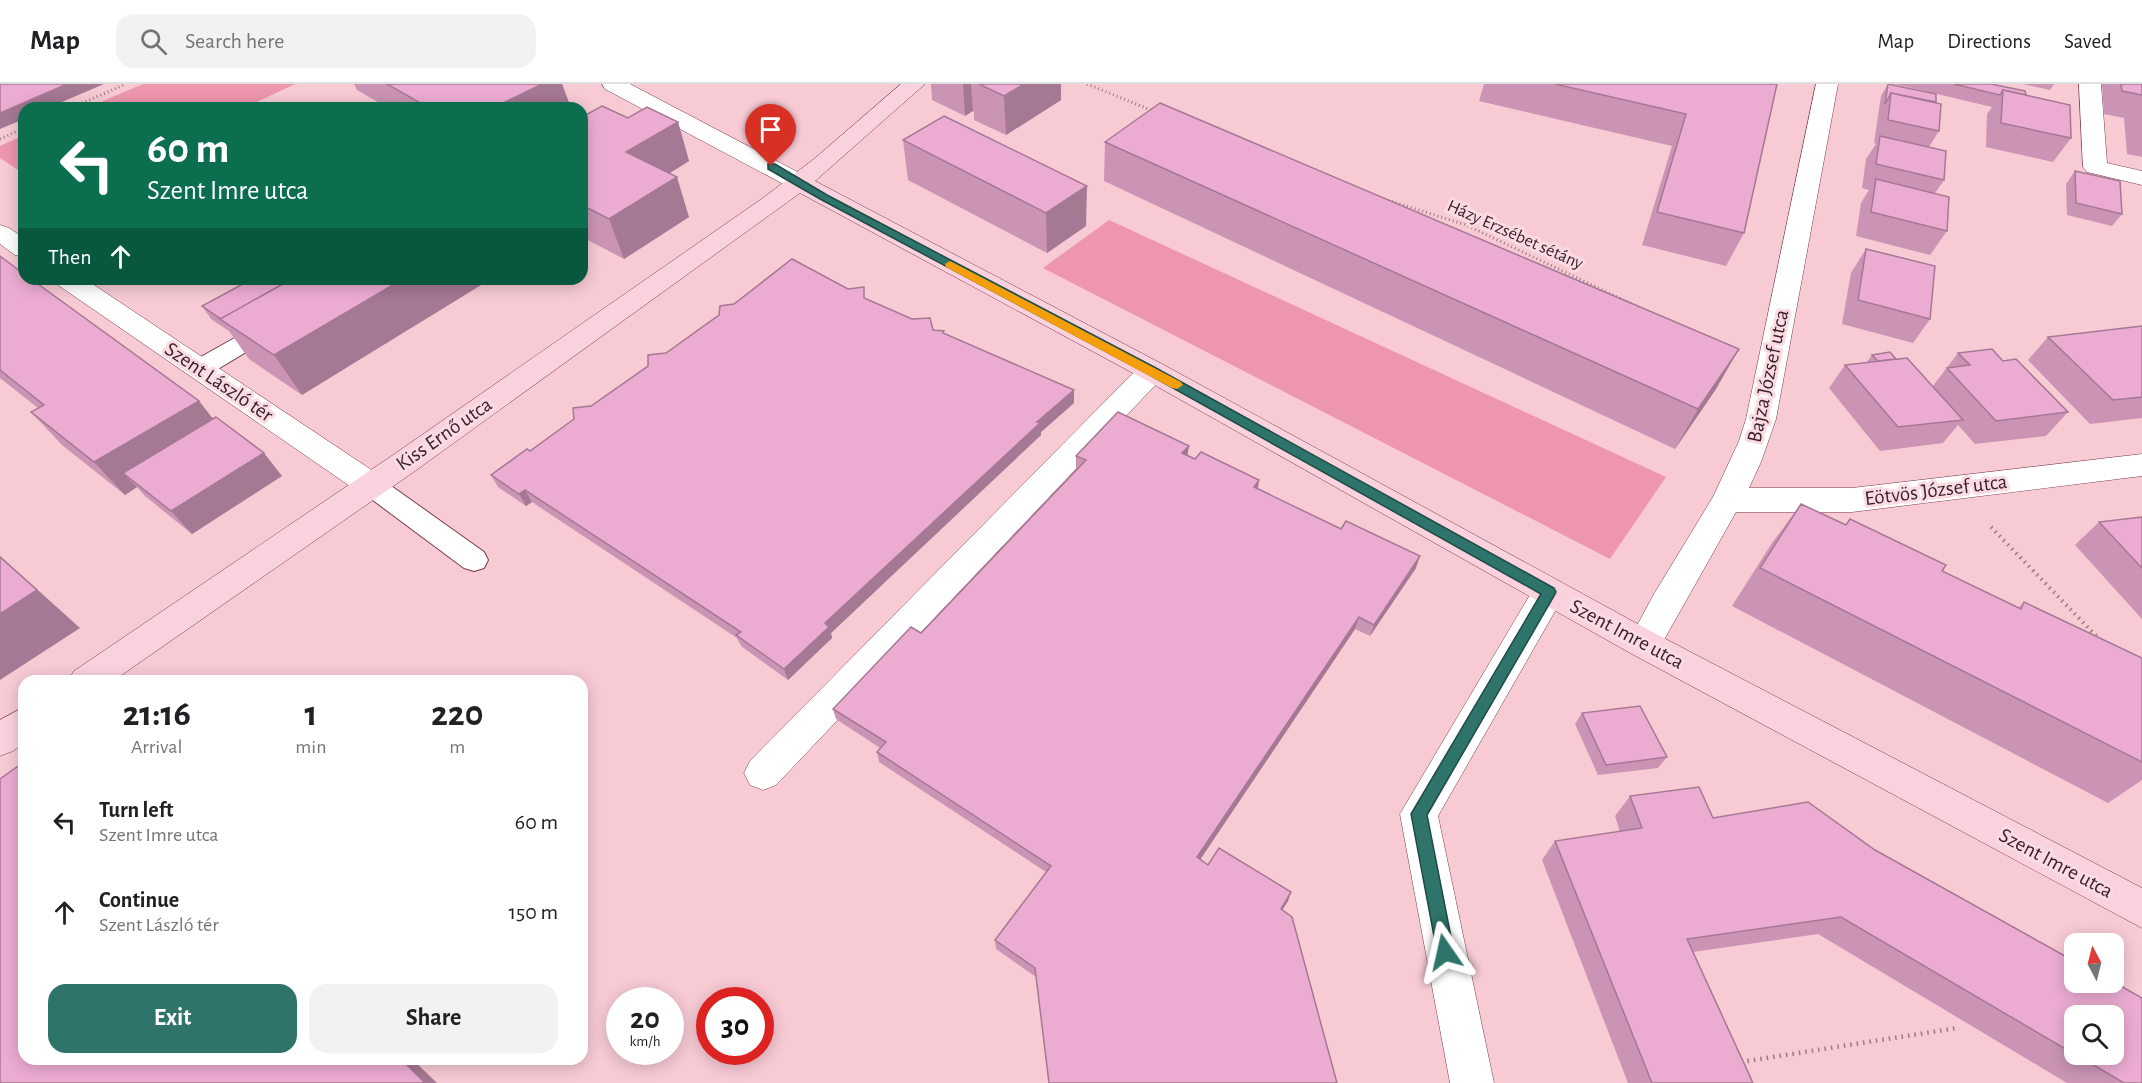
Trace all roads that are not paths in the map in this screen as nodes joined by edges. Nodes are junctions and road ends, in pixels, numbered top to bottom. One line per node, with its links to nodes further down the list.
1 (613, 84): 5 (street)
2 (914, 84): 8 (street, Kiss Ernő utca)
3 (1827, 84): 17 (street, Bajza József utca)
4 (2090, 84): 7 (street)
5 (660, 106): 6 (lane); 8 (street)
6 (638, 117)
7 (2142, 178)
8 (798, 182): 14 (street, Szent Imre utca); 16 (street, Kiss Ernő utca)
9 (0, 233): 10 (street)
10 (18, 245)
11 (77, 285): 13 (street, Szent László tér)
12 (292, 315): 13 (lane)
13 (199, 369): 16 (street, Szent László tér)
14 (1152, 371): 19 (street, Szent Imre utca); 24 (street)
15 (2142, 465): 17 (street, Eötvös József utca)
16 (370, 485): 18 (lane); 21 (street, Kiss Ernő utca)
17 (1729, 500): 20 (street, Bajza József utca)
18 (474, 560)
19 (1549, 592): 20 (street, Szent Imre utca); 26 (street)
20 (1644, 644): 25 (street, Szent Imre utca)
21 (95, 675)
22 (18, 727): 23 (street)
23 (0, 740)
24 (763, 773)
25 (2142, 909)
26 (1472, 1083)

